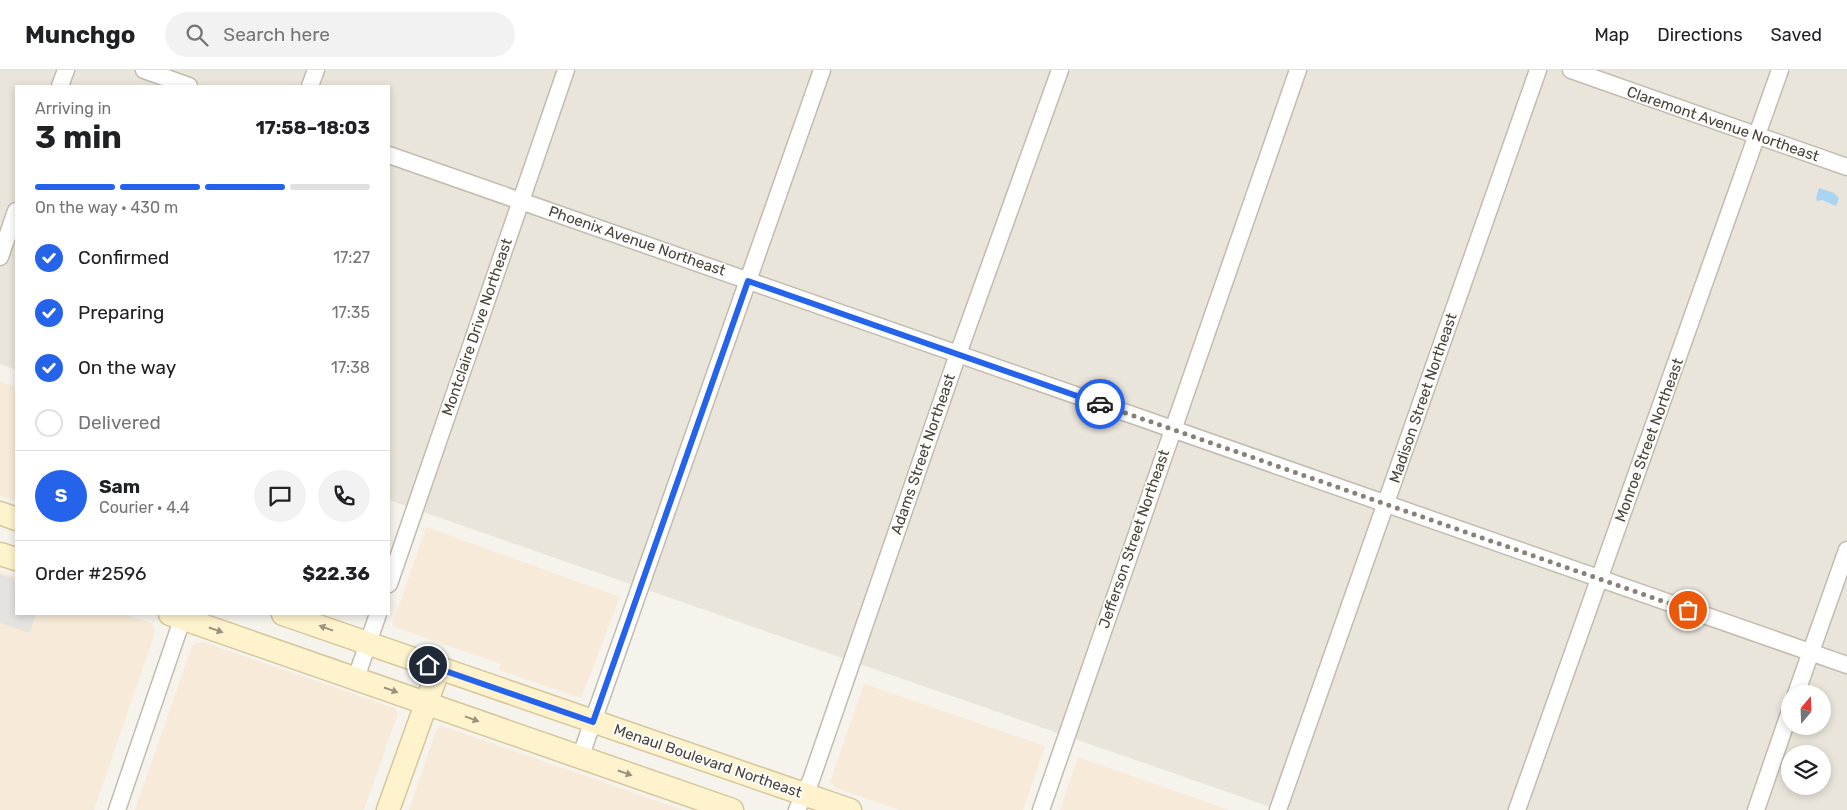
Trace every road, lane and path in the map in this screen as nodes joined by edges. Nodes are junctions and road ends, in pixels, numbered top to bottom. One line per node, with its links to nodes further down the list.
1 (66, 70): 11 (street)
2 (144, 70): 12 (street)
3 (316, 70): 13 (street)
4 (566, 70): 17 (street, Montclaire Drive Northeast)
5 (822, 70): 20 (street)
6 (1060, 70): 21 (street, Adams Street Northeast)
7 (1298, 70): 22 (street, Jefferson Street Northeast)
8 (1538, 70): 23 (street, Madison Street Northeast)
9 (1571, 70): 14 (street, Claremont Avenue Northeast)
10 (1780, 70): 14 (street, Monroe Street Northeast)
11 (60, 85)
12 (186, 85)
13 (310, 85)
14 (1757, 136): 16 (street, Claremont Avenue Northeast); 29 (street, Monroe Street Northeast)
15 (390, 155): 17 (street, Phoenix Avenue Northeast)
16 (1847, 167)
17 (521, 200): 20 (street, Phoenix Avenue Northeast); 30 (street, Montclaire Drive Northeast)
18 (15, 214): 19 (street)
19 (0, 257)
20 (748, 281): 21 (street, Phoenix Avenue Northeast); 41 (street)
21 (958, 354): 22 (street, Phoenix Avenue Northeast); 44 (street, Adams Street Northeast)
22 (1172, 429): 23 (street, Phoenix Avenue Northeast); 49 (street, Jefferson Street Northeast)
23 (1386, 504): 29 (street, Phoenix Avenue Northeast); 50 (street, Madison Street Northeast)
24 (0, 514): 25 (main road)
25 (15, 519)
26 (1847, 550): 35 (street)
27 (0, 554): 28 (main road)
28 (15, 559)
29 (1599, 579): 35 (street, Phoenix Avenue Northeast); 51 (street, Monroe Street Northeast)
30 (390, 581)
31 (179, 615): 38 (main road, one-way to 38); 45 (street)
32 (286, 615): 34 (main road, Menaul Boulevard Northeast, one-way to 32)
33 (378, 615): 34 (street)
34 (368, 643): 37 (main road, Menaul Boulevard Northeast); 38 (street)
35 (1810, 652): 36 (street, Phoenix Avenue Northeast); 39 (street)
36 (1847, 665)
37 (439, 668): 40 (main road); 41 (main road, Menaul Boulevard Northeast)
38 (356, 678): 40 (main road, one-way to 40)
39 (1799, 685)
40 (427, 702): 43 (main road, one-way to 43); 46 (main road)
41 (593, 722): 43 (street); 44 (main road, Menaul Boulevard Northeast)
42 (1782, 735): 52 (street)
43 (580, 758): 47 (main road, one-way to 47)
44 (801, 802): 48 (main road, Menaul Boulevard Northeast)
45 (117, 810)
46 (388, 810)
47 (732, 810)
48 (850, 810)
49 (1040, 810)
50 (1278, 810)
51 (1517, 810)
52 (1756, 810)

